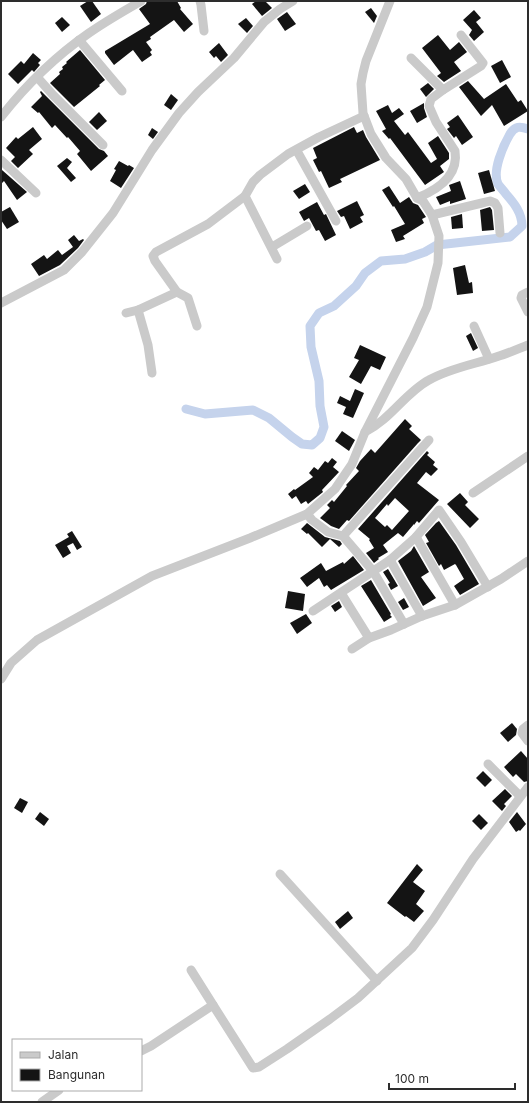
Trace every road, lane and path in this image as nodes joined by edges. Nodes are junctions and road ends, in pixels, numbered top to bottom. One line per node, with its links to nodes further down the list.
1 (141, 1): 7 (street)
2 (200, 1): 5 (street)
3 (293, 1): 28 (street)
4 (390, 1): 12 (street)
5 (204, 31)
6 (461, 35): 10 (street)
7 (79, 40): 9 (street); 11 (street)
8 (411, 58): 10 (street)
9 (37, 77): 13 (street); 14 (street)
10 (443, 90): 19 (street)
11 (122, 91)
12 (364, 116): 15 (street); 19 (street)
13 (1, 117)
14 (103, 145)
15 (297, 151): 18 (street); 21 (street)
16 (1, 160): 17 (street)
17 (36, 193)
18 (245, 196): 24 (street); 26 (street)
19 (417, 198): 20 (street)
20 (432, 215): 23 (street); 37 (street)
21 (336, 221)
22 (307, 226): 24 (street)
23 (500, 233)
24 (272, 247): 25 (street)
25 (277, 259)
26 (177, 292): 29 (street); 32 (street)
27 (528, 292): 30 (street)
28 (1, 303)
29 (138, 310): 31 (street); 36 (street)
30 (528, 312)
31 (126, 313)
32 (197, 326)
33 (474, 326): 35 (street)
34 (528, 345): 35 (street)
35 (489, 359): 37 (street)
36 (152, 373)
37 (365, 432): 41 (street)
38 (429, 440): 42 (street)
39 (528, 456): 40 (street)
40 (473, 493)
41 (307, 514): 42 (street); 55 (street)
42 (343, 536): 46 (street)
43 (416, 537): 44 (street); 47 (street); 49 (street)
44 (390, 560): 46 (street); 51 (street)
45 (528, 561): 47 (street)
46 (373, 571): 48 (street); 52 (street)
47 (488, 587): 49 (street)
48 (341, 592): 50 (street); 53 (street)
49 (455, 605): 51 (street)
50 (313, 611)
51 (422, 616): 52 (street)
52 (404, 624): 53 (street)
53 (369, 638): 54 (street)
54 (352, 649)
55 (1, 679)
56 (528, 725): 57 (street)
57 (528, 741)
58 (488, 764): 60 (street)
59 (528, 787): 60 (street)
60 (520, 796): 63 (street)
61 (280, 874): 63 (street)
62 (191, 970): 64 (street)
63 (377, 981): 64 (street)
64 (213, 1005): 65 (street)
65 (142, 1050)
66 (58, 1091): 67 (street)
67 (42, 1102)

